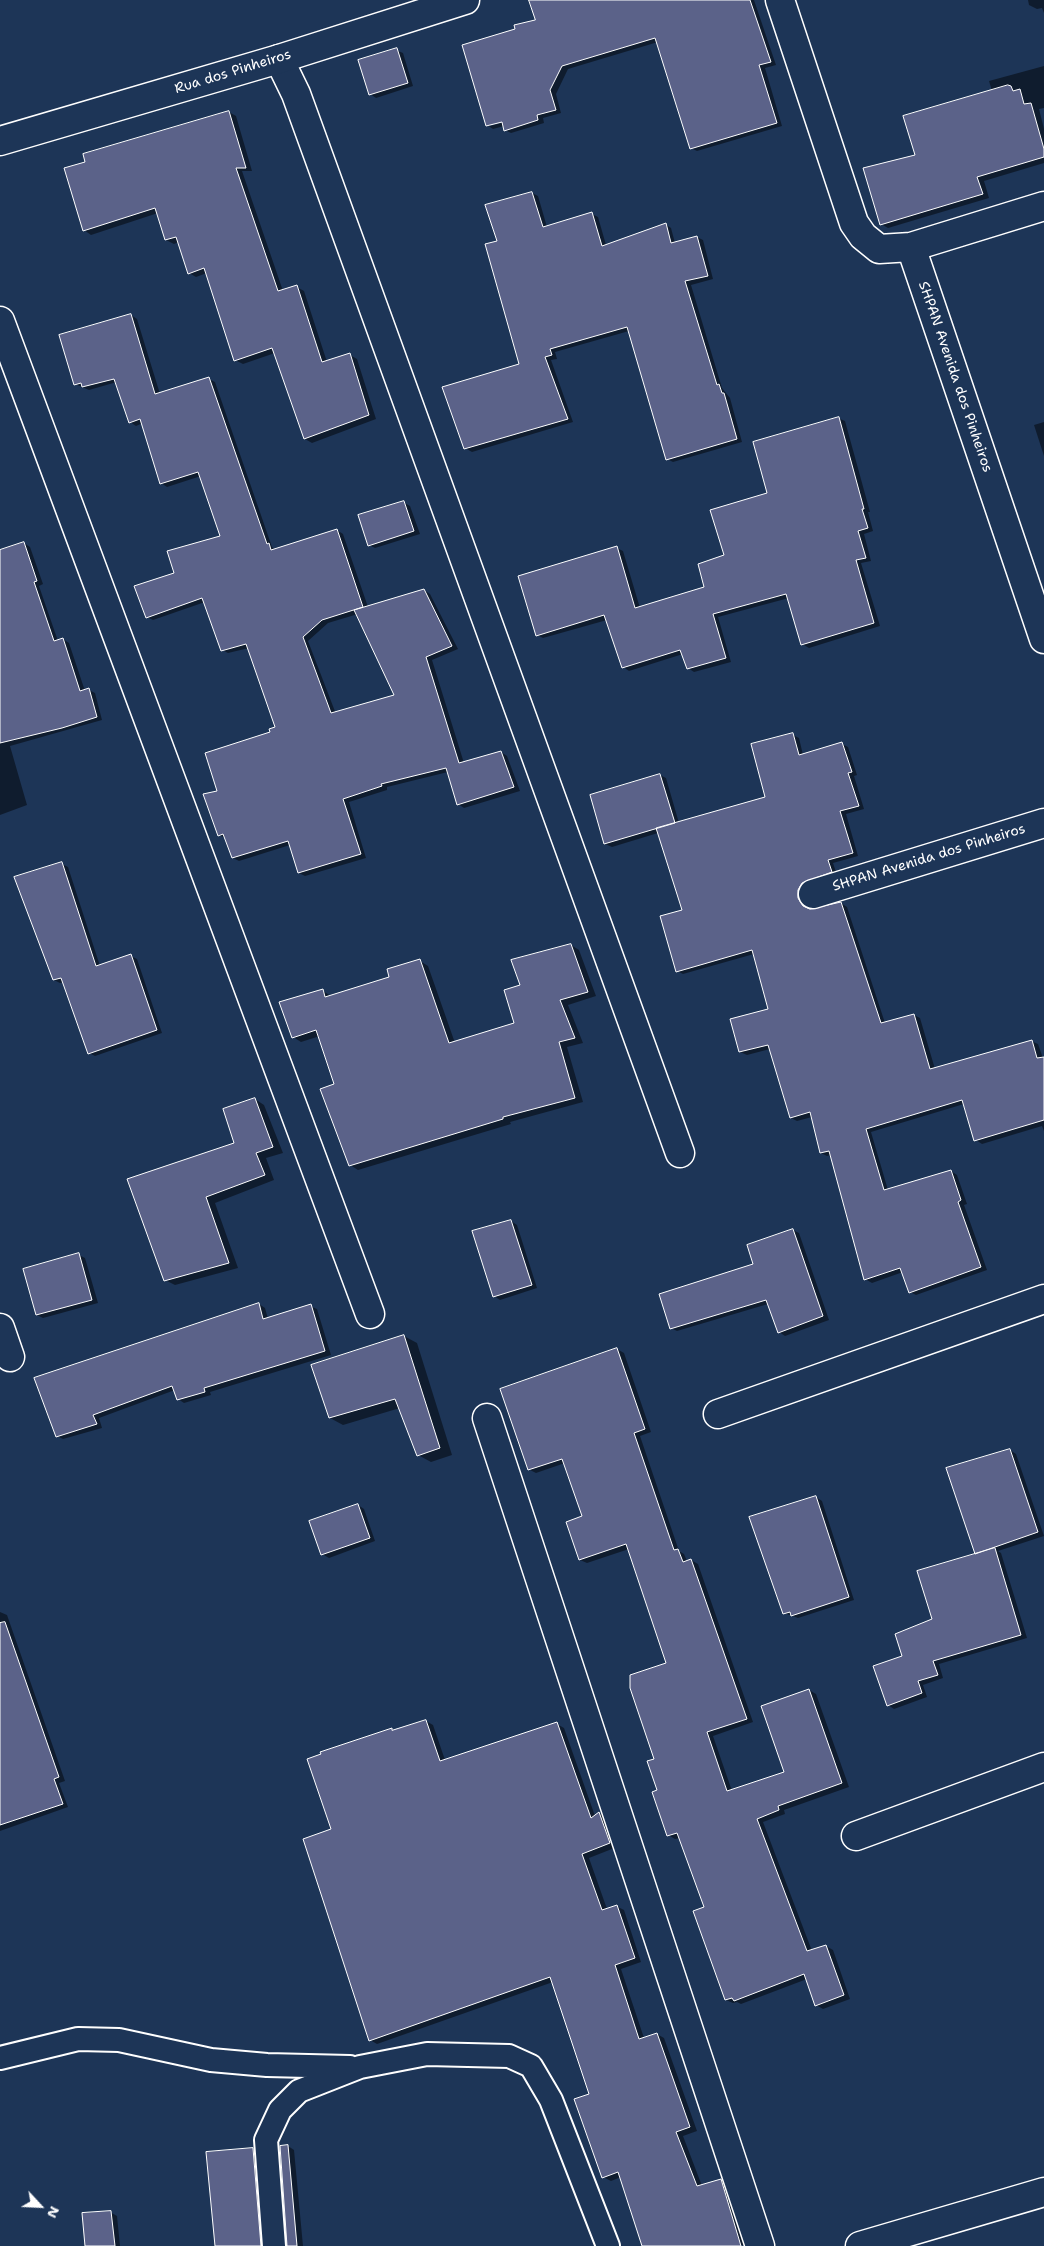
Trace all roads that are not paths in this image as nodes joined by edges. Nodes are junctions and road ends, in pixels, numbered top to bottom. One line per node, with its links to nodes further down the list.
1 (465, 0): 3 (street, Rua dos Pinheiros)
2 (780, 0): 6 (street)
3 (279, 59): 4 (street, Rua dos Pinheiros); 11 (street)
4 (0, 141)
5 (1044, 206): 6 (street)
6 (911, 247): 8 (street, SHPAN Avenida dos Pinheiros)
7 (0, 321): 13 (street)
8 (1044, 639)
9 (1044, 823): 10 (street, SHPAN Avenida dos Pinheiros)
10 (813, 894)
11 (680, 1153)
12 (1044, 1300): 16 (street)
13 (370, 1314)
14 (0, 1328): 15 (street)
15 (10, 1356)
16 (718, 1414)
17 (487, 1418): 25 (street)
18 (1044, 1767): 19 (street)
19 (856, 1836)
20 (0, 2058): 21 (lane)
21 (360, 2067): 23 (lane); 24 (lane)
22 (1044, 2192): 26 (street)
23 (274, 2246)
24 (608, 2246)
25 (760, 2246)
26 (860, 2246)

